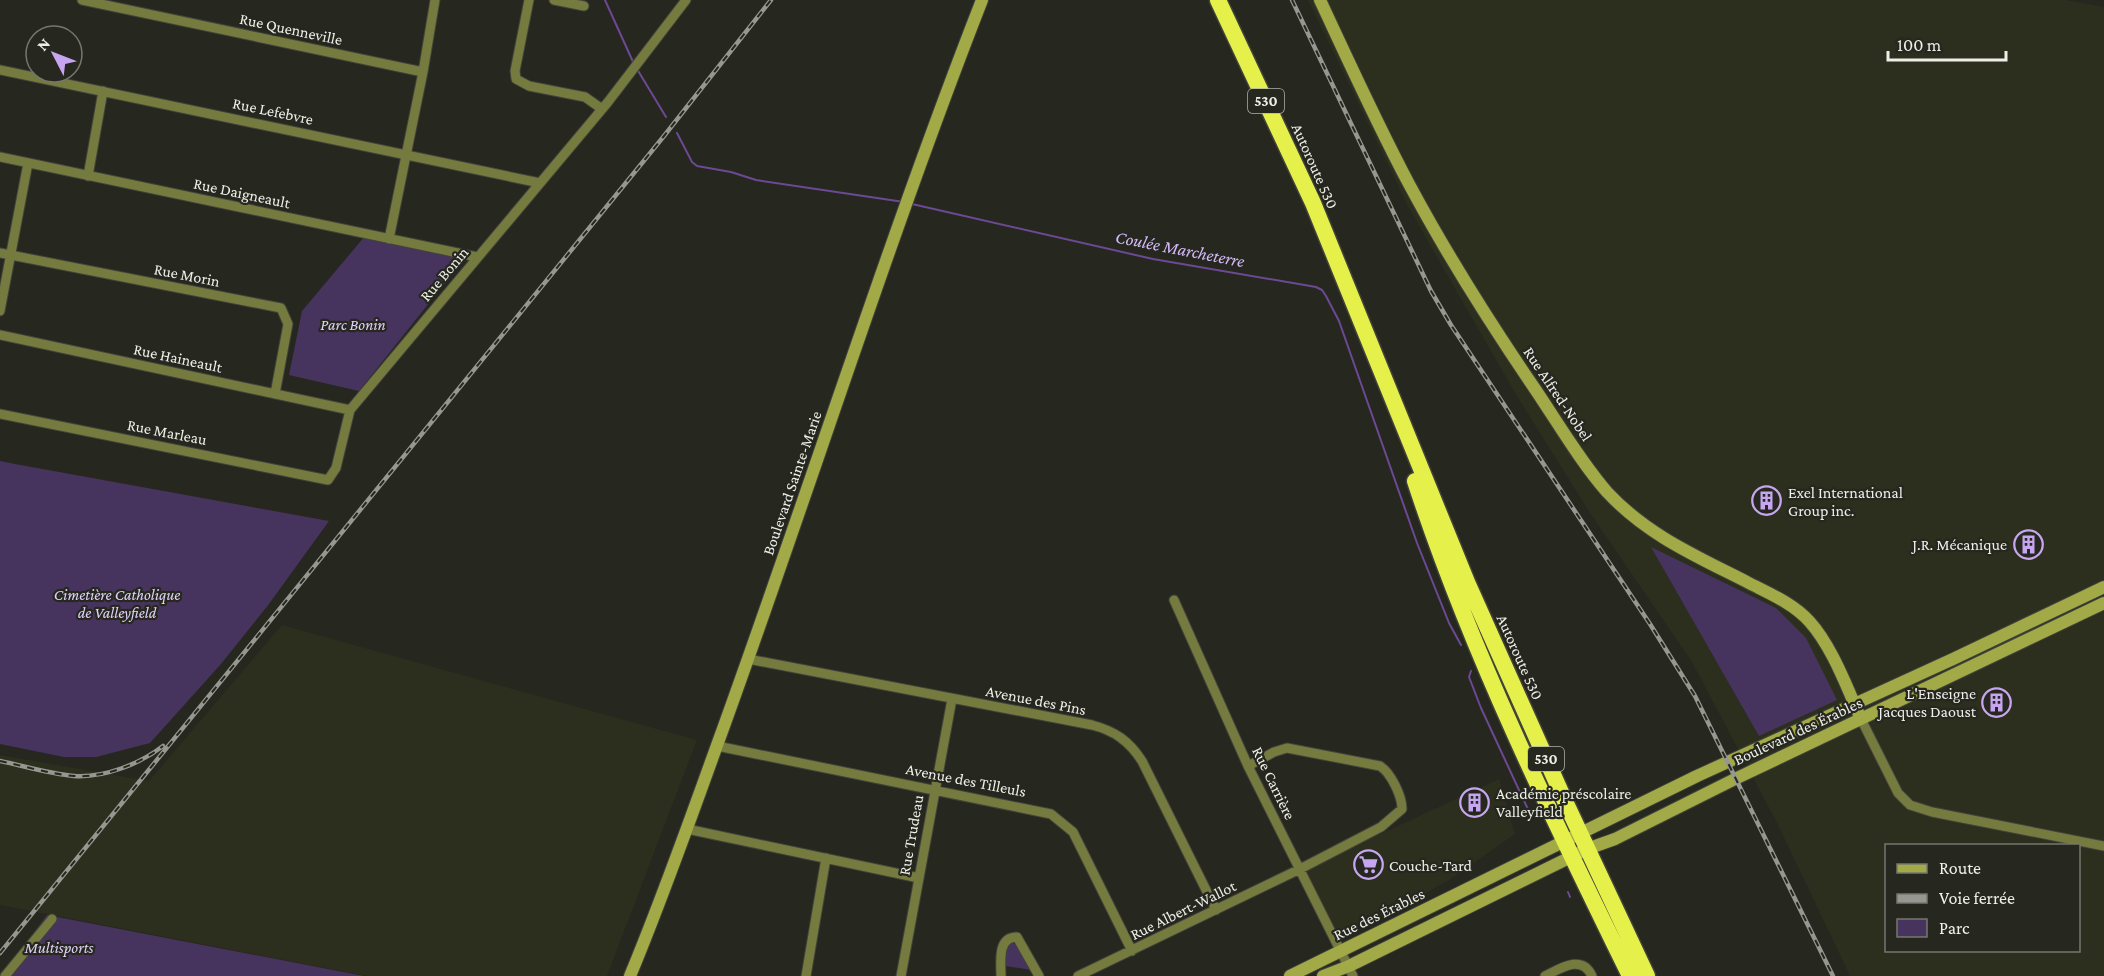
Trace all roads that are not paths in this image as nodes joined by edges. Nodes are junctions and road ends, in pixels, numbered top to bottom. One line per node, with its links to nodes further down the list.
1 (82, 0): 12 (street, Rue Quenneville)
2 (435, 0): 12 (street)
3 (529, 0): 14 (street)
4 (554, 0): 9 (street)
5 (686, 0): 14 (street, Rue Bonin)
6 (982, 0): 33 (street, Boulevard Sainte-Marie)
7 (1218, 0): 41 (highway, Autoroute 530 / 530)
8 (1320, 0): 35 (street, Rue Alfred-Nobel)
9 (573, 2): 10 (street)
10 (584, 6)
11 (0, 70): 13 (street, Rue Lefebvre)
12 (423, 72): 15 (street)
13 (103, 92): 15 (street, Rue Lefebvre); 18 (street)
14 (605, 105): 19 (street, Rue Bonin)
15 (406, 154): 19 (street, Rue Lefebvre); 20 (street)
16 (0, 157): 17 (street, Rue Daigneault)
17 (28, 163): 18 (street, Rue Daigneault); 22 (street)
18 (88, 176): 20 (street, Rue Daigneault)
19 (540, 183): 23 (street, Rue Bonin)
20 (389, 239): 23 (street, Rue Daigneault)
21 (0, 253): 22 (street, Rue Morin)
22 (10, 256): 24 (street); 26 (street, Rue Morin)
23 (477, 257): 27 (street, Rue Bonin)
24 (0, 311)
25 (0, 335): 26 (street, Rue Haineault)
26 (275, 394): 27 (street, Rue Haineault)
27 (350, 410): 29 (street, Rue Bonin)
28 (0, 414): 29 (street, Rue Marleau)
29 (328, 480)
30 (2104, 587): 35 (street, Boulevard des Érables)
31 (1174, 600): 38 (street, Rue Carrière)
32 (2104, 603): 36 (street, Boulevard des Érables)
33 (748, 659): 34 (street, Avenue des Pins); 37 (street, Boulevard Sainte-Marie)
34 (952, 699): 39 (street, Rue Trudeau); 48 (street, Avenue des Pins)
35 (1854, 705): 36 (street, Rue Alfred-Nobel); 41 (street, Boulevard des Érables)
36 (1861, 719): 42 (street); 43 (street, Boulevard des Érables)
37 (717, 746): 39 (street, Avenue des Tilleuls); 40 (street, Boulevard Sainte-Marie)
38 (1248, 766): 46 (street, Rue Carrière); 46 (street, Rue Albert-Wallot)
39 (935, 789): 47 (street, Rue Trudeau); 50 (street, Avenue des Tilleuls)
40 (687, 829): 45 (street); 54 (street, Boulevard Sainte-Marie)
41 (1573, 837): 43 (highway, Autoroute 530 / 530); 44 (highway, Autoroute 530 / 530); 51 (street, Rue des Érables)
42 (2104, 846)
43 (1587, 849): 44 (street, Boulevard des Érables); 65 (highway, Autoroute 530 / 530)
44 (1572, 857): 52 (street, Rue des Érables); 64 (highway, Autoroute 530 / 530)
45 (826, 858): 47 (street); 55 (street)
46 (1300, 869): 48 (street, Rue Albert-Wallot); 51 (street, Rue Carrière)
47 (919, 878): 56 (street, Rue Trudeau)
48 (1216, 910): 50 (street, Rue Albert-Wallot)
49 (52, 919): 53 (street)
50 (1132, 951): 59 (street, Rue Albert-Wallot)
51 (1341, 951): 52 (street, Rue Carrière); 60 (street, Rue des Érables)
52 (1351, 971): 61 (street, Rue des Érables)
53 (5, 976)
54 (630, 976)
55 (806, 976)
56 (901, 976)
57 (1000, 976): 58 (street)
58 (1039, 976)
59 (1077, 976)
60 (1290, 976)
61 (1323, 976)
62 (1545, 976): 63 (street)
63 (1592, 976)
64 (1630, 976)
65 (1647, 976)

